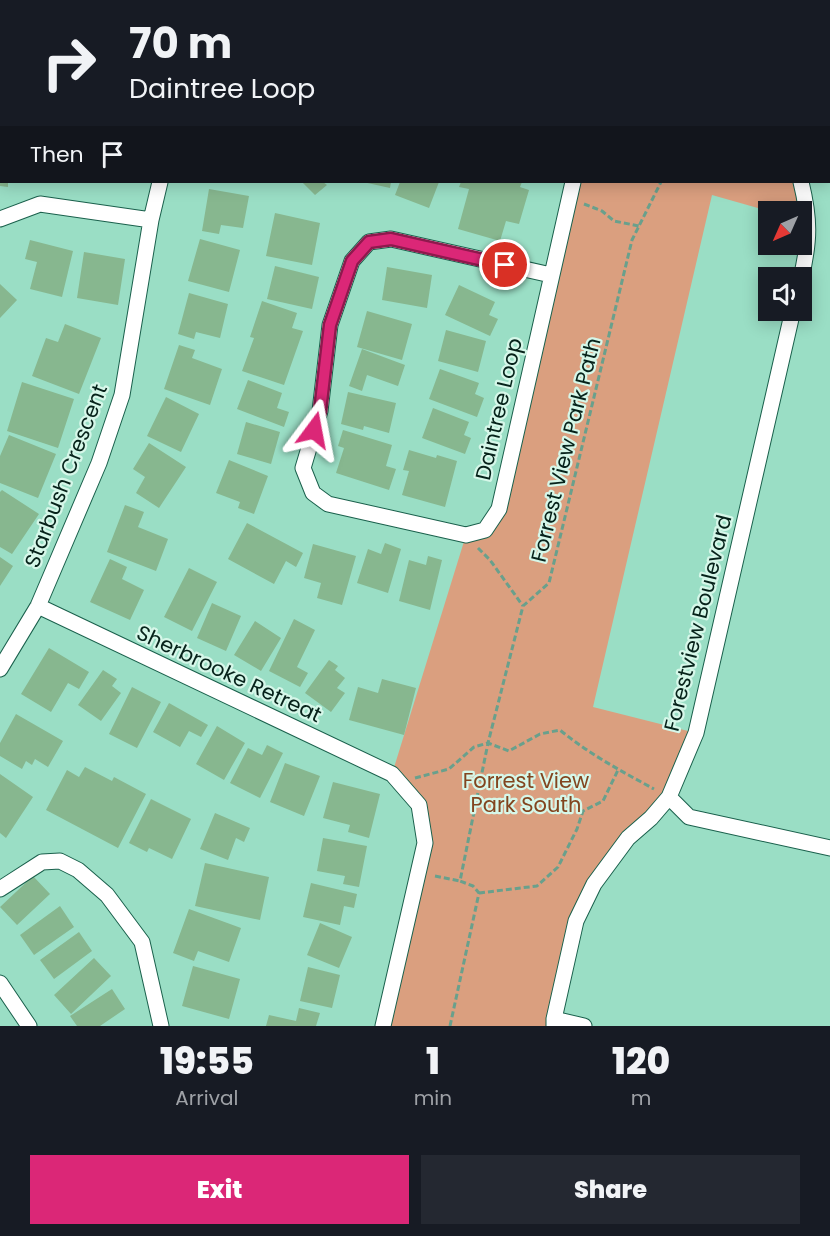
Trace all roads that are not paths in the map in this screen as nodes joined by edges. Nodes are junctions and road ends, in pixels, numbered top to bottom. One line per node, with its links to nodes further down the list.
1 (160, 183): 5 (street, Starbush Crescent)
2 (573, 183): 7 (street, Daintree Loop)
3 (801, 183): 6 (street)
4 (0, 219): 5 (street)
5 (151, 220): 9 (street, Starbush Crescent)
6 (804, 267)
7 (551, 275): 7 (street, Daintree Loop)
8 (790, 321): 11 (street, Forestview Boulevard)
9 (38, 606): 10 (street, Starbush Crescent); 18 (street, Sherbrooke Retreat)
10 (0, 669)
11 (669, 796): 12 (street); 15 (street, Forestview Boulevard)
12 (830, 848)
13 (0, 890): 17 (street)
14 (0, 983): 16 (street)
15 (552, 1024): 19 (street)
16 (29, 1026)
17 (161, 1026)
18 (383, 1026)
19 (584, 1026)

